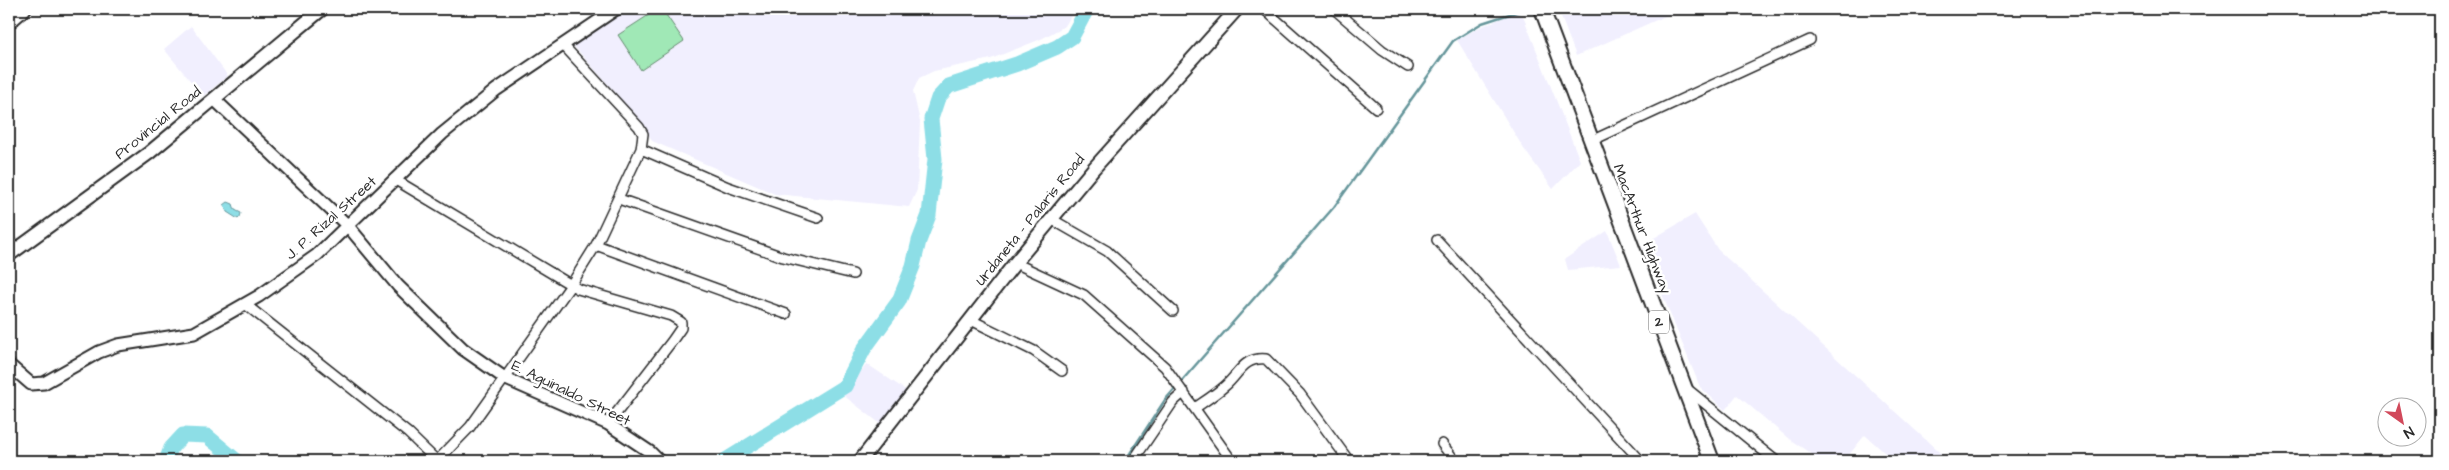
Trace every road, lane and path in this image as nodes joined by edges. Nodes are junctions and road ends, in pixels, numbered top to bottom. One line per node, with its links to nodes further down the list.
1 (25, 9): 9 (street)
2 (322, 9): 13 (main road, Provincial Road)
3 (616, 9): 8 (street, J. P. Rizal Street)
4 (1237, 9): 20 (main road, Urdaneta - Palaris Road)
5 (1264, 9): 14 (street)
6 (1334, 9): 12 (street)
7 (1542, 9): 15 (main road, MacArthur Highway / 2)
8 (600, 13): 11 (street, J. P. Rizal Street)
9 (9, 23)
10 (1810, 40): 15 (street)
11 (564, 46): 16 (street); 17 (street, J. P. Rizal Street)
12 (1408, 67)
13 (214, 99): 21 (street, E. Aguinaldo Street); 24 (main road, Provincial Road)
14 (1376, 108)
15 (1590, 141): 35 (main road, MacArthur Highway / 2)
16 (641, 149): 18 (street); 19 (street)
17 (394, 179): 21 (street, J. P. Rizal Street); 27 (street)
18 (619, 199): 23 (street); 26 (street)
19 (818, 218)
20 (1053, 220): 25 (main road, Urdaneta - Palaris Road); 29 (street)
21 (348, 226): 28 (street, J. P. Rizal Street); 34 (street, E. Aguinaldo Street)
22 (1437, 240): 47 (street)
23 (596, 244): 27 (street); 30 (street)
24 (9, 255)
25 (1016, 263): 31 (main road, Urdaneta - Palaris Road); 36 (street)
26 (854, 274)
27 (570, 286): 34 (street); 38 (street)
28 (245, 304): 32 (street, J. P. Rizal Street); 40 (street)
29 (1173, 311)
30 (786, 314)
31 (971, 320): 33 (street); 42 (main road, Urdaneta - Palaris Road)
32 (9, 365)
33 (1062, 371)
34 (506, 379): 38 (street, E. Aguinaldo Street); 40 (street)
35 (1684, 387): 48 (main road, MacArthur Highway / 2); 49 (street)
36 (1182, 390): 37 (street); 43 (street)
37 (1195, 408): 44 (street); 45 (street)
38 (608, 424): 41 (street, E. Aguinaldo Street)
39 (1442, 444): 46 (street)
40 (437, 461)
41 (659, 461)
42 (860, 461)
43 (1133, 461)
44 (1232, 461)
45 (1349, 461)
46 (1456, 461)
47 (1641, 461)
48 (1712, 461)
49 (1776, 461)

